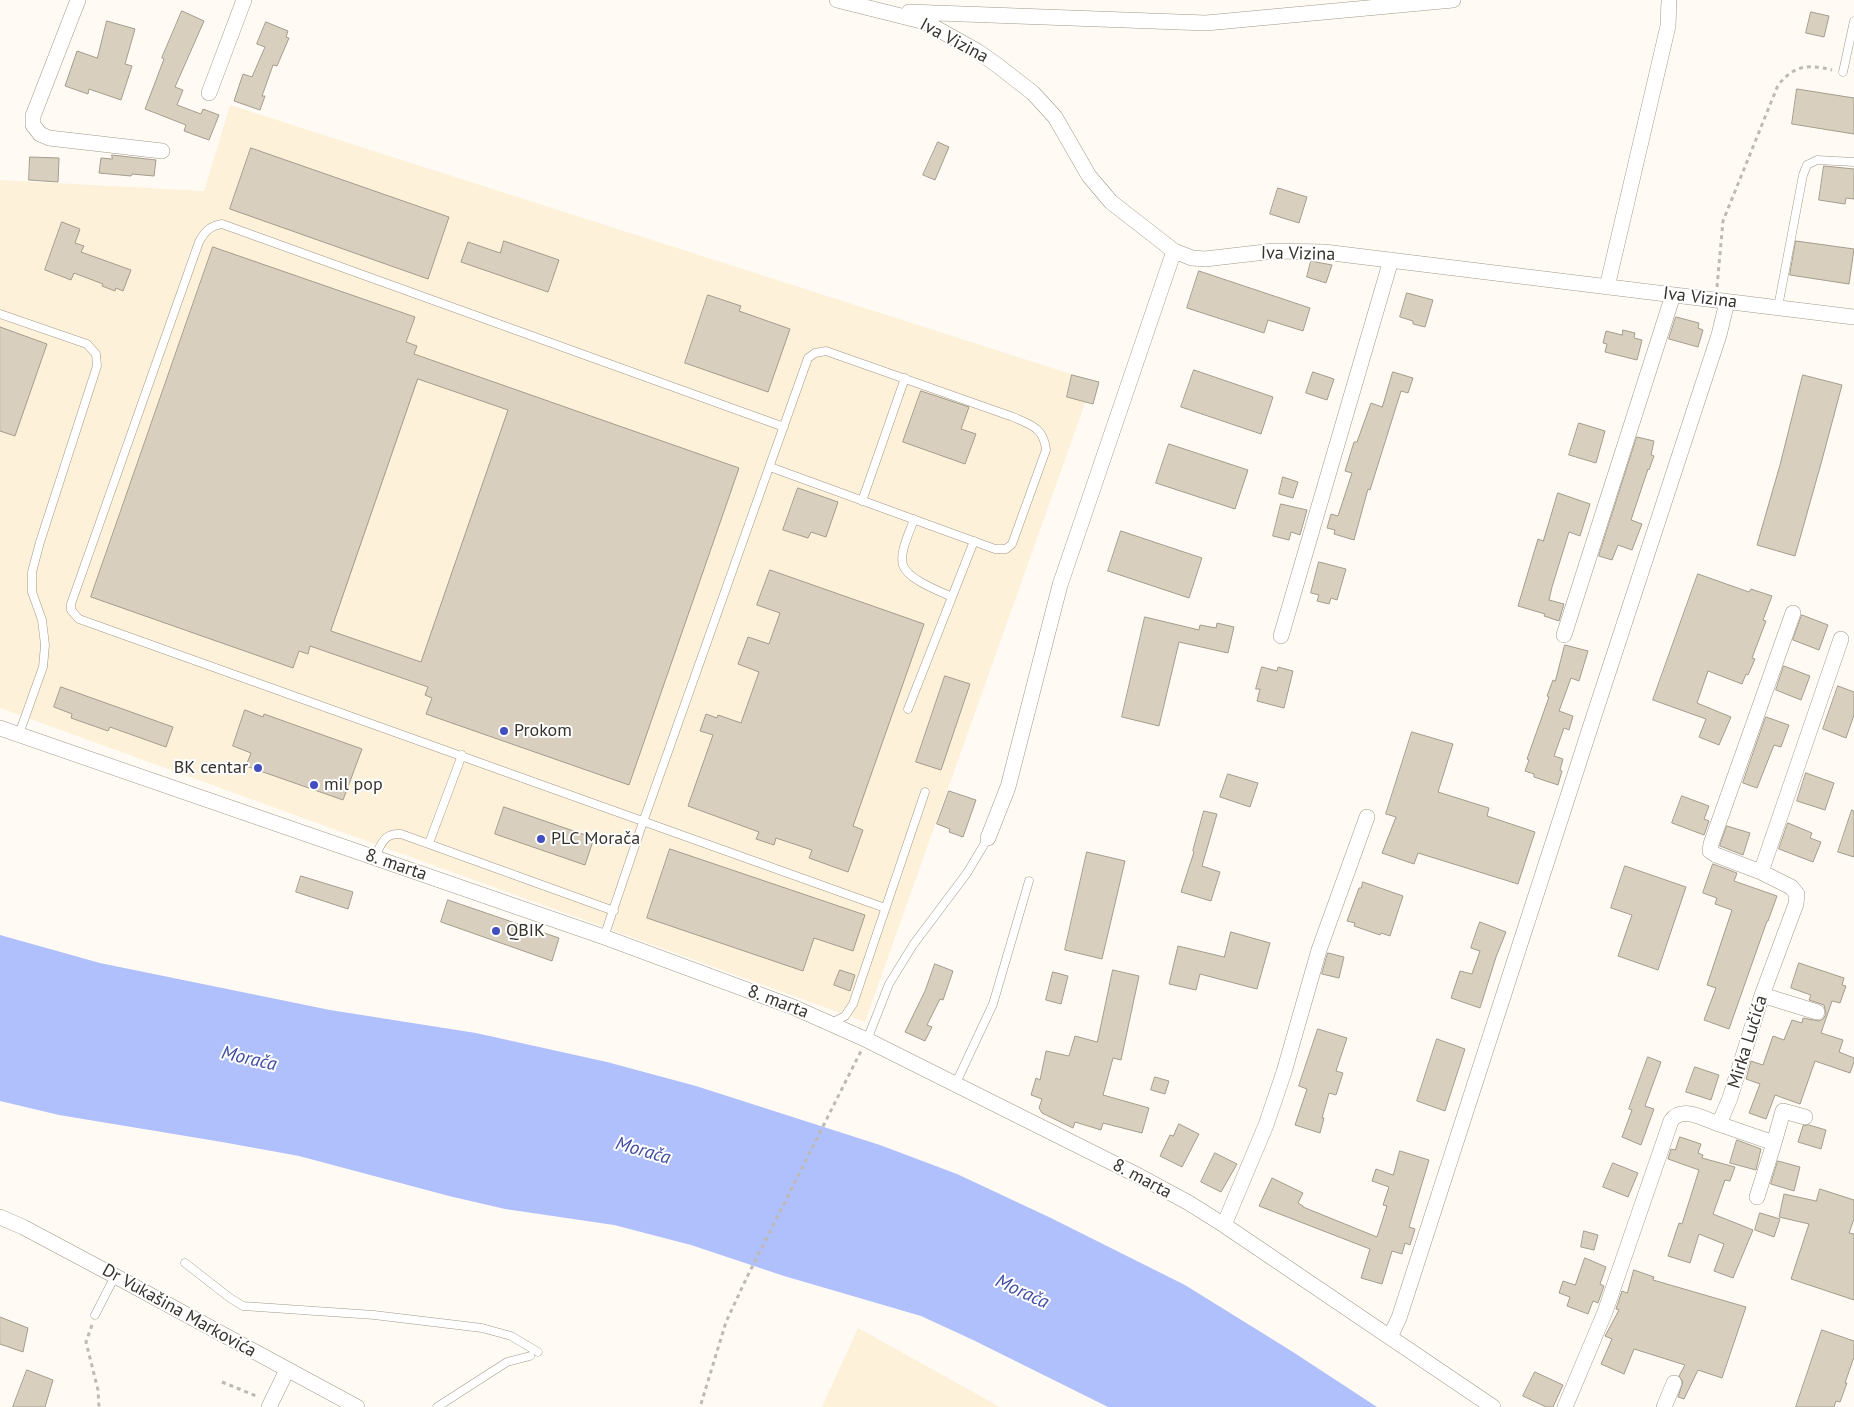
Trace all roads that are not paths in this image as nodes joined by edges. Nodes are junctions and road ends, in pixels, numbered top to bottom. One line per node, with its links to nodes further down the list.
1 (78, 0): 10 (street)
2 (244, 0): 9 (street)
3 (837, 0): 6 (street, Iva Vizina)
4 (1454, 0): 6 (street)
5 (1669, 0): 14 (street)
6 (888, 12): 12 (street, Iva Vizina)
7 (1854, 21): 8 (lane)
8 (1843, 72)
9 (209, 92)
10 (162, 151)
11 (1854, 162): 17 (lane)
12 (1174, 251): 13 (street, Iva Vizina); 38 (street)
13 (1391, 260): 14 (street, Iva Vizina); 29 (street)
14 (1607, 287): 15 (street, Iva Vizina)
15 (1673, 295): 16 (street, Iva Vizina); 28 (street)
16 (1721, 301): 17 (street, Iva Vizina); 60 (street)
17 (1778, 308): 19 (street, Iva Vizina)
18 (0, 314): 33 (lane)
19 (1854, 317)
20 (905, 378): 21 (lane); 23 (lane); 25 (lane)
21 (784, 427): 22 (lane); 34 (lane)
22 (770, 467): 23 (lane); 37 (lane)
23 (862, 501): 24 (lane)
24 (914, 520): 25 (lane); 26 (lane)
25 (974, 541): 26 (lane)
26 (952, 597): 31 (lane)
27 (1793, 613): 41 (street)
28 (1564, 635)
29 (1282, 636)
30 (1841, 639): 41 (street)
31 (908, 709)
32 (0, 728): 33 (street, 8. marta)
33 (19, 734): 40 (street, 8. marta)
34 (462, 755): 37 (lane); 39 (lane)
35 (925, 792): 43 (lane)
36 (1367, 817): 56 (street)
37 (644, 822): 43 (lane); 44 (lane)
38 (988, 838): 49 (lane)
39 (429, 843): 40 (lane); 44 (lane)
40 (374, 858): 45 (street, 8. marta)
41 (1761, 872): 46 (street, Mirka Lučića)
42 (1029, 881): 50 (lane)
43 (885, 908): 48 (lane)
44 (614, 911): 45 (lane)
45 (604, 937): 48 (street, 8. marta)
46 (1762, 996): 47 (street); 52 (street, Mirka Lučića)
47 (1817, 1012)
48 (831, 1023): 49 (street, 8. marta)
49 (867, 1040): 50 (street, 8. marta)
50 (955, 1085): 56 (street, 8. marta)
51 (1805, 1117): 53 (street)
52 (1719, 1124): 53 (street); 69 (street)
53 (1774, 1143): 54 (street)
54 (1757, 1197)
55 (0, 1217): 58 (street, Dr Vukašina Markovića)
56 (1224, 1225): 60 (street, 8. marta)
57 (185, 1263): 61 (lane)
58 (115, 1276): 59 (lane); 63 (street, Dr Vukašina Markovića)
59 (95, 1315)
60 (1390, 1337): 68 (street, 8. marta)
61 (538, 1352)
62 (530, 1356): 67 (lane)
63 (287, 1370): 65 (street); 66 (street, Dr Vukašina Markovića)
64 (1674, 1383): 70 (street)
65 (270, 1405)
66 (357, 1407)
67 (437, 1407)
68 (1493, 1407)
69 (1565, 1407)
70 (1664, 1407)

